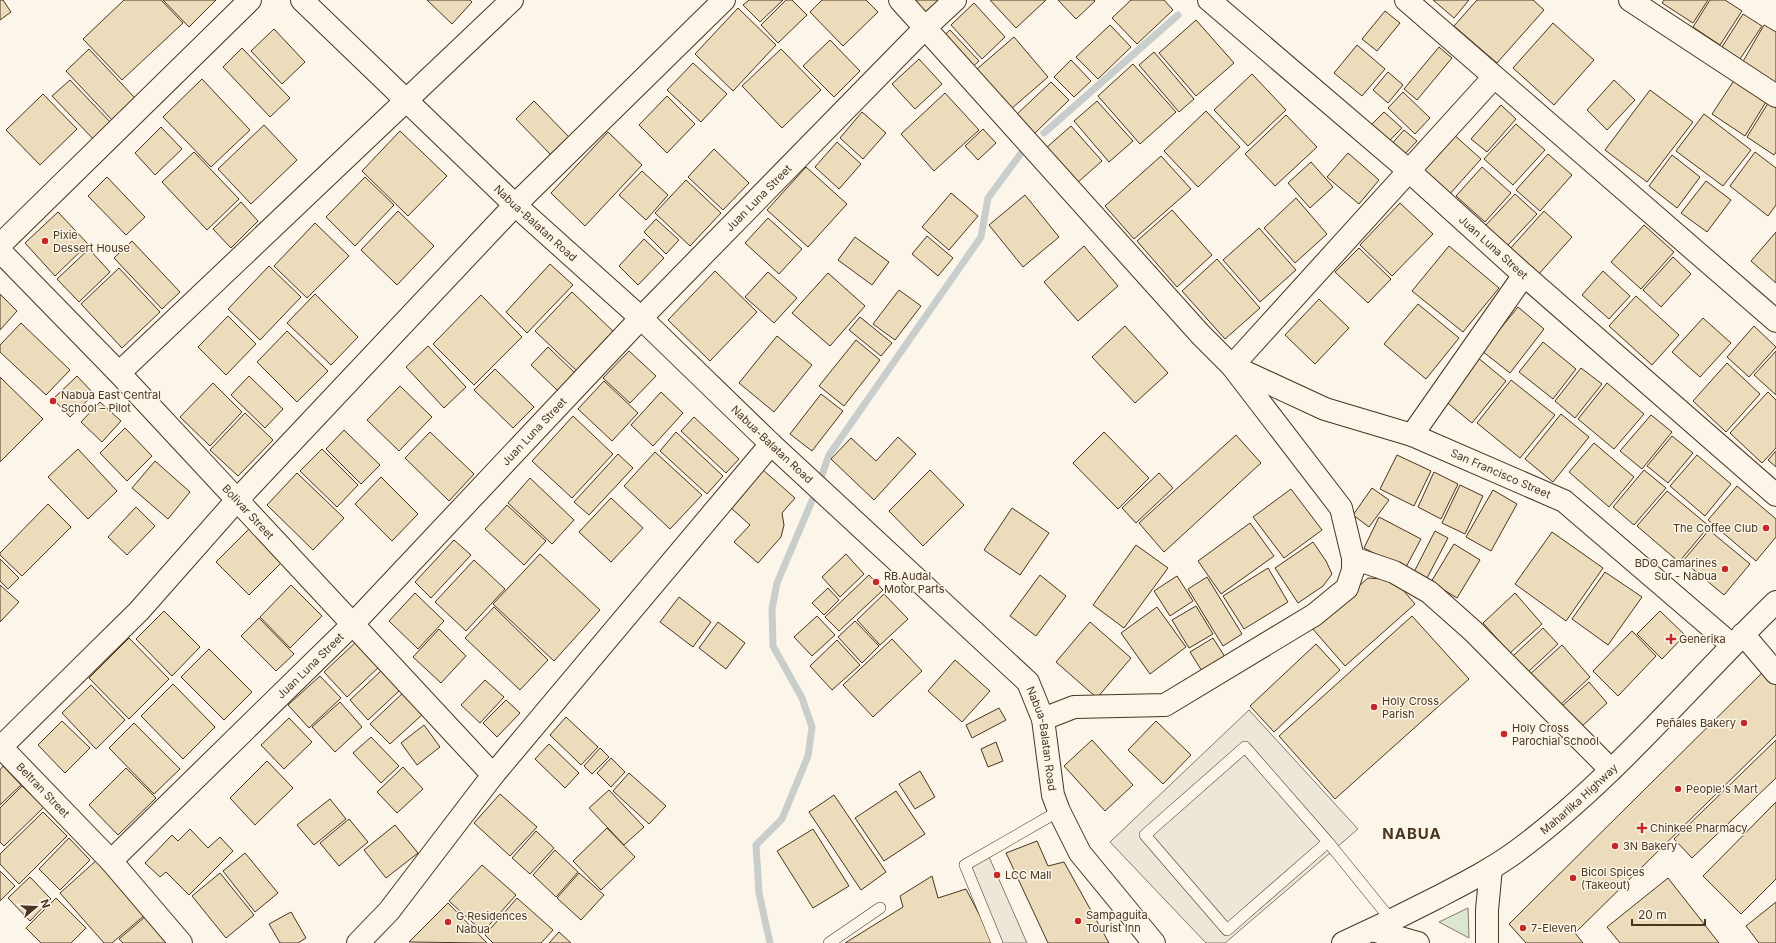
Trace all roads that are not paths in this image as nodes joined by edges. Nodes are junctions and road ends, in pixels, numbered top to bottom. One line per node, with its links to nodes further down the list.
1 (250, 0): 16 (main road)
2 (302, 0): 13 (main road, Nabua-Balatan Road)
3 (512, 0): 13 (main road)
4 (724, 0): 15 (main road)
5 (900, 0): 10 (main road)
6 (955, 0): 10 (main road, Juan Luna Street)
7 (1209, 0): 14 (main road, Juan Luna Street)
8 (1406, 0): 11 (main road)
9 (1630, 0): 12 (main road)
10 (926, 27): 19 (main road, Juan Luna Street); 21 (main road)
11 (1494, 77): 14 (main road); 20 (main road)
12 (1776, 96)
13 (406, 101): 15 (main road, Nabua-Balatan Road); 22 (main road)
14 (1408, 170): 18 (main road, Juan Luna Street); 21 (main road)
15 (515, 205): 19 (main road, Nabua-Balatan Road); 26 (main road)
16 (0, 245)
17 (0, 251): 22 (main road, Bolivar Street)
18 (1524, 275): 23 (main road); 25 (main road, Juan Luna Street)
19 (641, 318): 24 (main road, Nabua-Balatan Road); 29 (main road, Juan Luna Street)
20 (1776, 321)
21 (1232, 366): 23 (main road, San Francisco Street); 27 (main road)
22 (119, 373): 26 (main road, Bolivar Street)
23 (1412, 435): 30 (main road, San Francisco Street)
24 (771, 444): 32 (main road, Nabua-Balatan Road); 34 (main road)
25 (1776, 496)
26 (237, 500): 29 (main road, Bolivar Street); 37 (main road, Beltran Street)
27 (1353, 558): 32 (main road); 33 (main road)
28 (1776, 602): 30 (main road, Maharlika Highway)
29 (352, 625): 34 (main road, Bolivar Street); 37 (main road, Juan Luna Street)
30 (1738, 640): 31 (main road, San Francisco Street); 33 (main road, Maharlika Highway)
31 (1776, 673)
32 (1043, 719): 35 (main road, Nabua-Balatan Road)
33 (1611, 770): 38 (main road, Maharlika Highway)
34 (493, 775): 43 (main road)
35 (1059, 811): 45 (lane); 46 (main road, Nabua-Balatan Road)
36 (1328, 842): 36 (lane); 40 (lane)
37 (111, 861): 42 (main road, Beltran Street)
38 (1491, 868): 40 (main road, Maharlika Highway); 49 (main road)
39 (880, 908): 44 (lane)
40 (1392, 922): 41 (main road, Maharlika Highway)
41 (1372, 930): 47 (main road, Maharlika Highway); 48 (main road)
42 (181, 943)
43 (358, 943)
44 (829, 943)
45 (997, 943)
46 (1154, 943)
47 (1343, 943)
48 (1418, 943)
49 (1487, 943)

